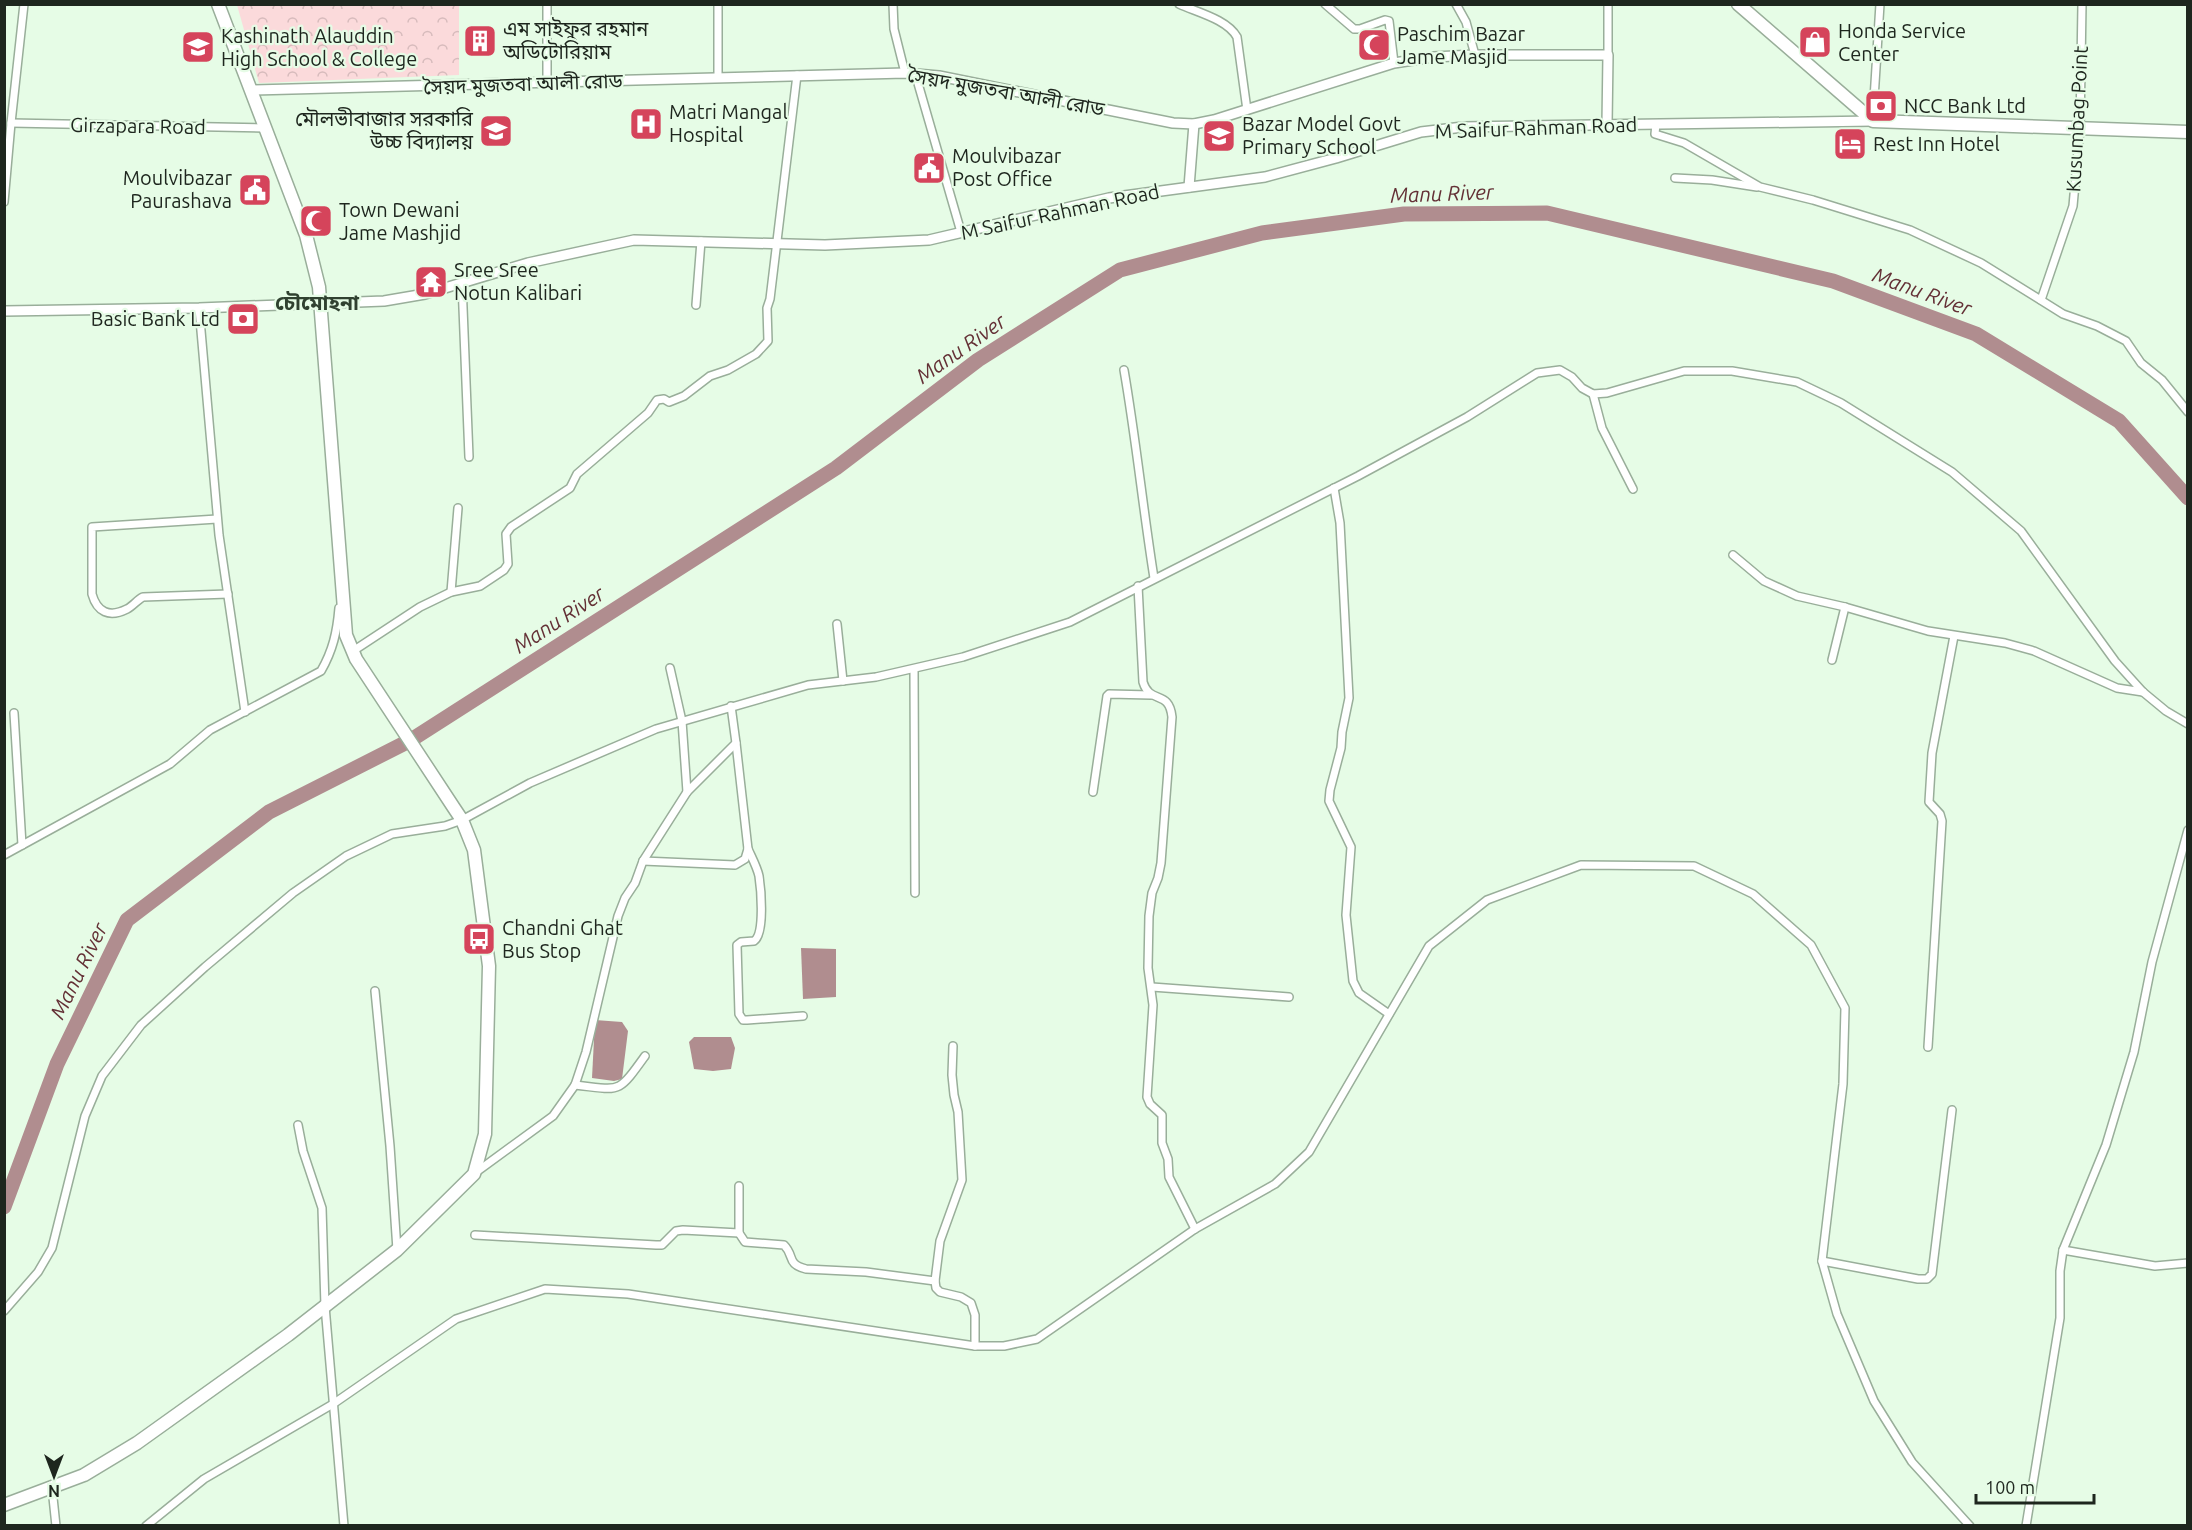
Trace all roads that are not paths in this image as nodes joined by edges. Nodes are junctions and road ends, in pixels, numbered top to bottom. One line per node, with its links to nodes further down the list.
1 (24, 4): 24 (street)
2 (218, 4): 21 (highway)
3 (547, 4): 20 (street)
4 (718, 4): 19 (street)
5 (893, 4): 16 (street)
6 (1179, 4): 22 (street)
7 (1325, 4): 15 (street)
8 (1456, 4): 13 (street)
9 (1608, 4): 14 (street)
10 (1738, 4): 23 (highway)
11 (1880, 4): 23 (street)
12 (2082, 4): 29 (street, Kusumbag Point)
13 (1475, 55): 14 (main road, সৈয়দ মুজতবা আলী রোড); 15 (main road, সৈয়দ মুজতবা আলী রোড)
14 (1608, 55): 26 (main road)
15 (1394, 63): 22 (main road, সৈয়দ মুজতবা আলী রোড)
16 (904, 73): 17 (main road, সৈয়দ মুজতবা আলী রোড); 18 (main road, সৈয়দ মুজতবা আলী রোড)
17 (915, 73): 25 (main road, সৈয়দ মুজতবা আলী রোড); 35 (street)
18 (797, 75): 19 (main road, সৈয়দ মুজতবা আলী রোড); 37 (street)
19 (718, 78): 20 (main road, সৈয়দ মুজতবা আলী রোড)
20 (547, 83): 21 (main road, সৈয়দ মুজতবা আলী রোড)
21 (251, 90): 28 (highway)
22 (1247, 110): 25 (main road, সৈয়দ মুজতবা আলী রোড)
23 (1870, 118): 27 (main road, M Saifur Rahman Road); 29 (highway)
24 (11, 123): 28 (street, Girzapara Road); 34 (street)
25 (1194, 124): 32 (main road)
26 (1607, 124): 27 (main road, M Saifur Rahman Road); 32 (main road, M Saifur Rahman Road)
27 (1656, 124): 33 (street)
28 (265, 128): 40 (highway)
29 (2080, 128): 30 (highway); 39 (street, Kusumbag Point)
30 (2187, 132)
31 (1675, 178): 33 (street)
32 (1189, 187): 35 (main road, M Saifur Rahman Road)
33 (1760, 188): 39 (street)
34 (4, 202)
35 (961, 231): 37 (main road, M Saifur Rahman Road)
36 (701, 241): 37 (main road, M Saifur Rahman Road); 38 (main road, M Saifur Rahman Road); 41 (street)
37 (777, 245): 56 (street)
38 (462, 283): 40 (main road, M Saifur Rahman Road); 47 (street)
39 (2042, 300): 46 (street)
40 (320, 304): 42 (main road, M Saifur Rahman Road); 53 (highway)
41 (696, 305)
42 (199, 308): 43 (main road, M Saifur Rahman Road); 51 (street)
43 (4, 311)
44 (1124, 370): 54 (street)
45 (1593, 394): 48 (street); 49 (street); 66 (street)
46 (2187, 412)
47 (469, 457)
48 (1334, 488): 54 (street); 86 (street)
49 (1633, 489)
50 (458, 508): 56 (street)
51 (218, 519): 57 (street); 57 (street)
52 (1733, 555): 58 (street)
53 (342, 576): 61 (highway); 69 (street)
54 (1154, 578): 55 (street)
55 (1138, 586): 64 (street); 67 (street)
56 (451, 592): 61 (street)
57 (228, 594): 69 (street)
58 (1845, 607): 60 (street); 62 (street)
59 (837, 624): 65 (street)
60 (1954, 636): 66 (street); 89 (street)
61 (354, 655): 76 (highway)
62 (1832, 660)
63 (670, 668): 71 (street)
64 (914, 669): 65 (street); 82 (street)
65 (843, 681): 68 (street)
66 (2143, 692): 72 (street)
67 (1150, 695): 75 (street); 83 (street)
68 (732, 706): 71 (street); 73 (street)
69 (244, 712): 78 (street)
70 (14, 713): 78 (street)
71 (682, 721): 74 (street); 76 (street)
72 (2187, 724)
73 (736, 743): 74 (street); 79 (street)
74 (687, 792): 81 (street)
75 (1093, 792)
76 (462, 820): 94 (highway); 105 (street)
77 (2187, 830): 100 (street)
78 (22, 845): 80 (street)
79 (748, 849): 81 (street); 87 (street)
80 (4, 855)
81 (643, 861): 91 (street)
82 (915, 893)
83 (1152, 987): 85 (street); 96 (street)
84 (375, 991): 99 (street)
85 (1289, 998)
86 (1389, 1014): 96 (street); 101 (street)
87 (803, 1016)
88 (953, 1046): 103 (street)
89 (1928, 1047)
90 (645, 1056): 91 (street)
91 (575, 1085): 94 (street)
92 (1952, 1110): 101 (street)
93 (298, 1125): 104 (street)
94 (474, 1174): 99 (highway)
95 (740, 1186): 97 (street)
96 (1195, 1229): 106 (street)
97 (739, 1233): 98 (street); 103 (street)
98 (475, 1235)
99 (397, 1250): 104 (highway)
100 (2064, 1250): 102 (street); 114 (street)
101 (1822, 1261): 113 (street)
102 (2187, 1263)
103 (935, 1281): 106 (street)
104 (326, 1306): 107 (street); 108 (highway)
105 (4, 1311)
106 (975, 1346): 107 (street)
107 (333, 1404): 111 (street); 112 (street)
108 (52, 1488): 109 (highway); 110 (street)
109 (4, 1505)
110 (56, 1526)
111 (146, 1526)
112 (344, 1526)
113 (1970, 1526)
114 (2026, 1526)

